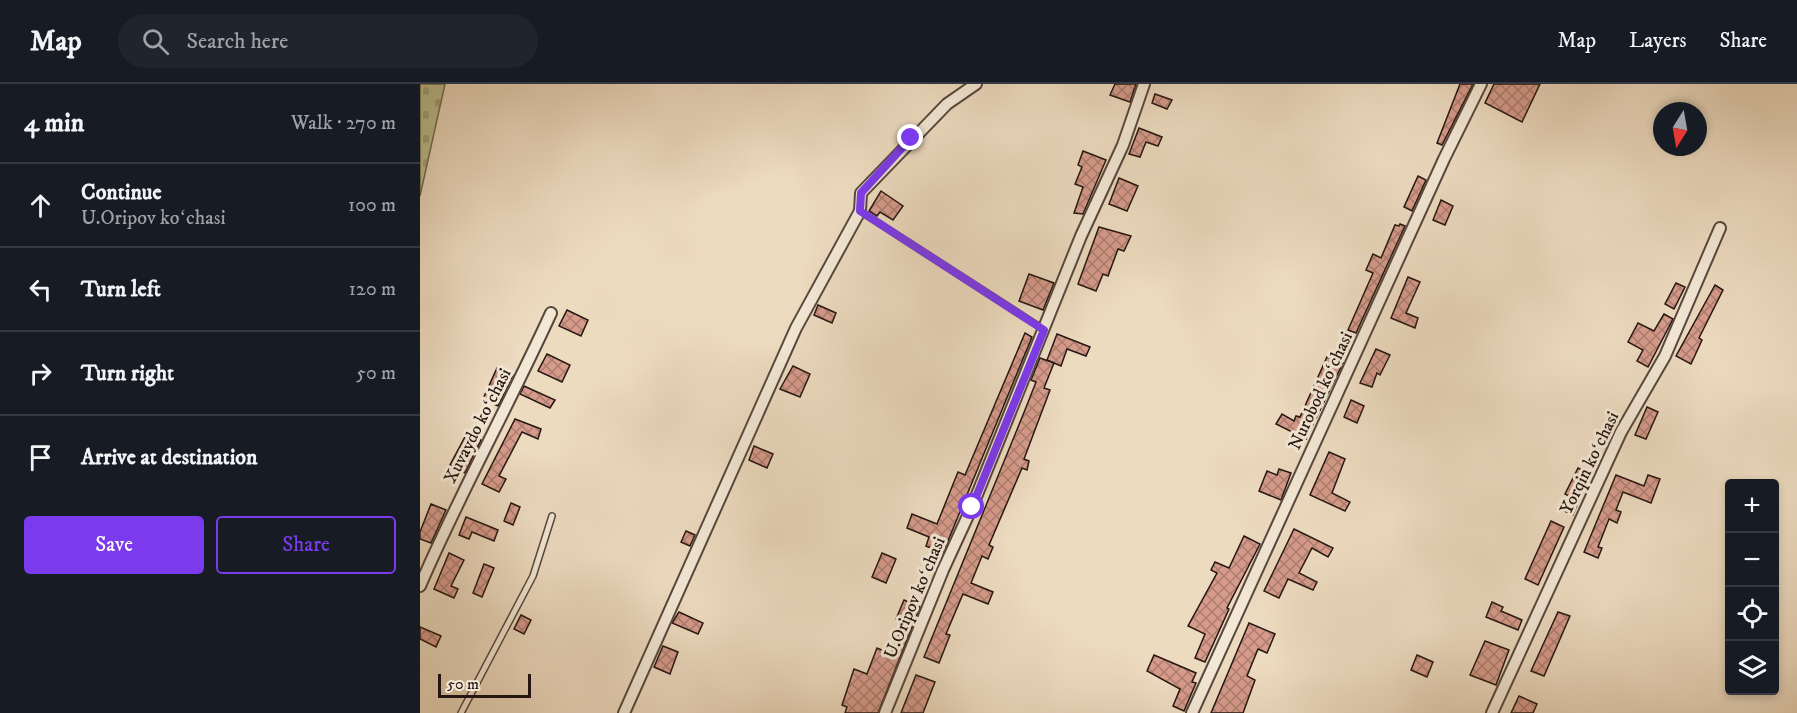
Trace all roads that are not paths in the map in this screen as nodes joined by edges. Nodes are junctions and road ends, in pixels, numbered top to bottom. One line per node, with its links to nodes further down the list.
1 (976, 84): 4 (street)
2 (1144, 84): 7 (street, U.Oripov koʻchasi)
3 (1481, 84): 13 (street, Nurobod koʻchasi)
4 (860, 211): 7 (lane); 11 (street)
5 (1720, 228): 14 (street, Yorqin koʻchasi)
6 (551, 313): 9 (street, Xuvaydo koʻchasi)
7 (1044, 330): 12 (street, U.Oripov koʻchasi)
8 (552, 516): 10 (lane)
9 (420, 586)
10 (462, 713)
11 (624, 713)
12 (885, 713)
13 (1192, 713)
14 (1492, 713)

